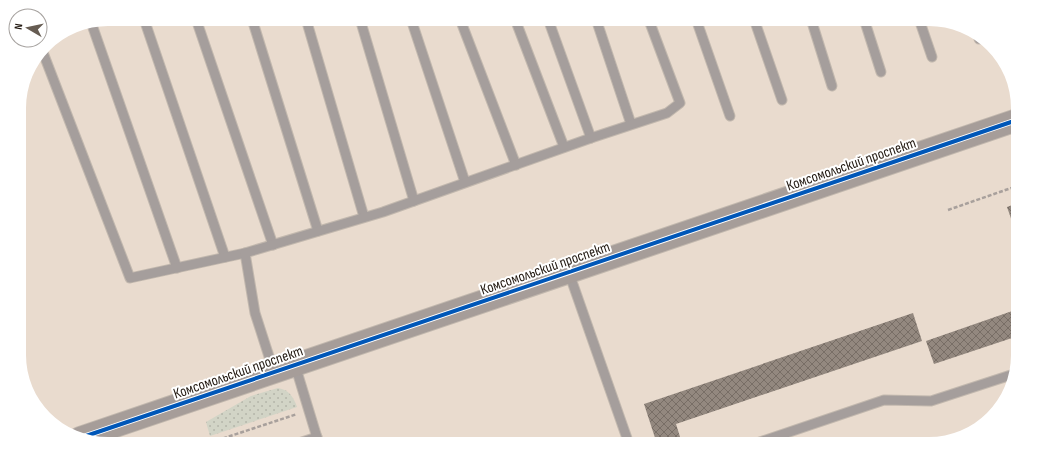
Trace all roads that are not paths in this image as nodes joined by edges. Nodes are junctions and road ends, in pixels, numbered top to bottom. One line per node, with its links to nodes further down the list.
1 (146, 26): 35 (lane)
2 (198, 26): 33 (lane)
3 (254, 26): 32 (lane)
4 (308, 26): 31 (lane)
5 (362, 26): 30 (lane)
6 (413, 26): 29 (lane)
7 (463, 26): 28 (lane)
8 (518, 26): 27 (lane)
9 (551, 26): 26 (lane)
10 (598, 26): 25 (lane)
11 (654, 26): 25 (lane)
12 (698, 26): 23 (lane)
13 (756, 26): 22 (lane)
14 (813, 26): 21 (lane)
15 (866, 26): 20 (lane)
16 (921, 26): 19 (lane)
17 (93, 28): 36 (lane)
18 (44, 56): 36 (lane)
19 (932, 57)
20 (881, 72)
21 (832, 86)
22 (782, 100)
23 (730, 116)
24 (1011, 122): 37 (street, Комсомольский проспект)
25 (631, 124): 26 (lane)
26 (591, 138): 27 (lane)
27 (564, 148): 28 (lane)
28 (516, 165): 29 (lane)
29 (465, 182): 30 (lane)
30 (414, 200): 31 (lane)
31 (364, 217): 32 (lane)
32 (318, 231): 33 (lane)
33 (273, 245): 34 (lane)
34 (245, 253): 35 (lane); 39 (lane)
35 (225, 257): 36 (lane)
36 (177, 268)
37 (569, 273): 38 (street, Комсомольский проспект); 43 (lane)
38 (295, 365): 39 (street, Комсомольский проспект); 42 (lane)
39 (274, 372): 41 (street, Комсомольский проспект)
40 (1008, 376): 44 (lane)
41 (90, 435)
42 (317, 437)
43 (627, 437)
44 (775, 437)

